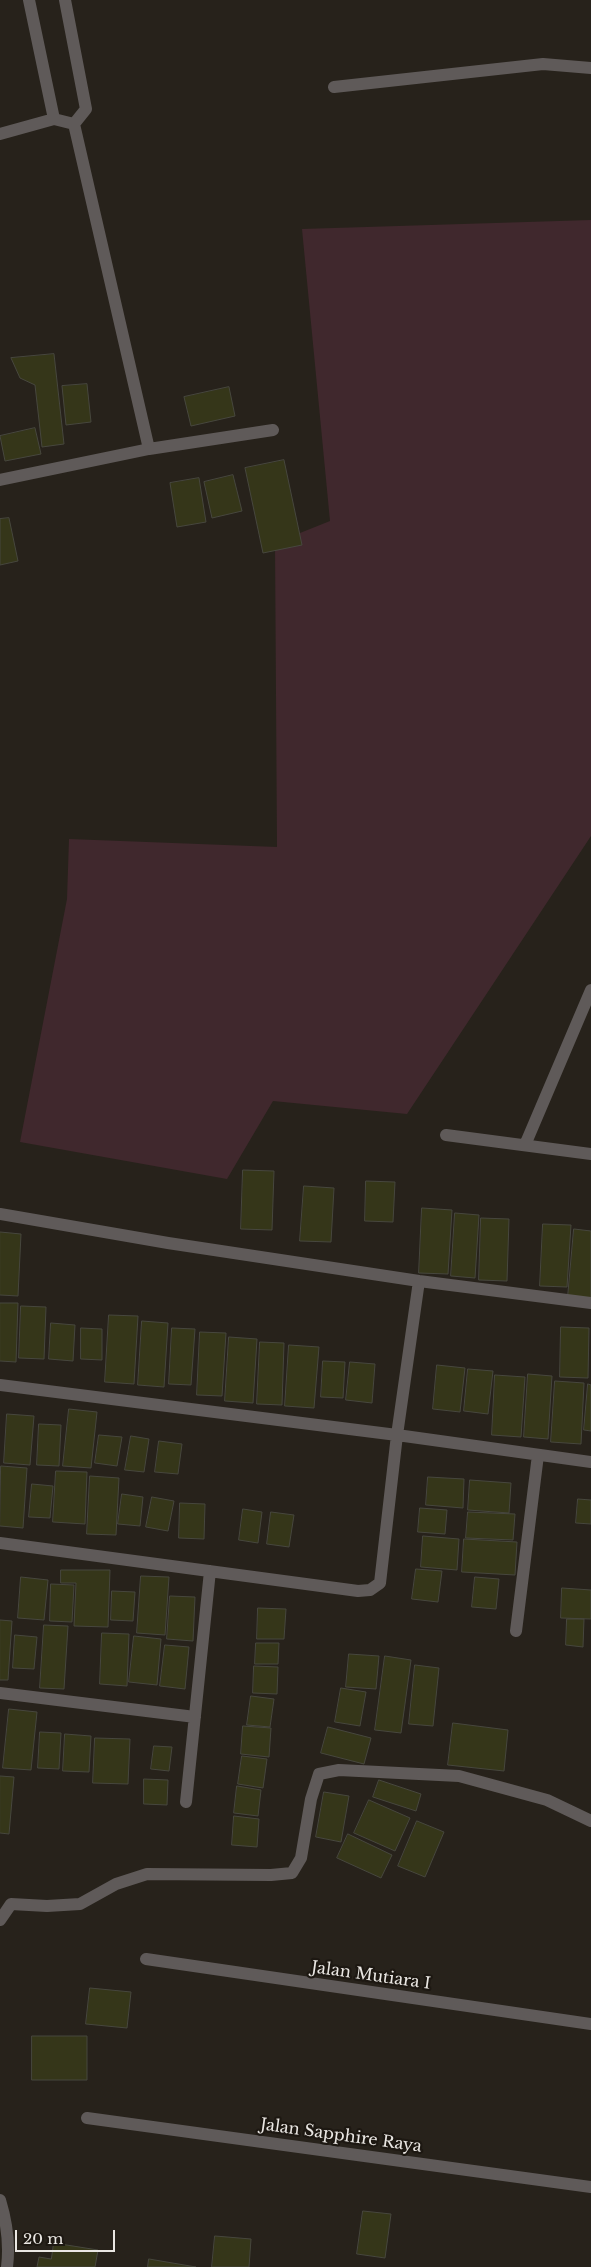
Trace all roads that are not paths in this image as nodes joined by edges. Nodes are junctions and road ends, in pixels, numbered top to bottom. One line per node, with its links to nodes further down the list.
1 (29, 0): 5 (street)
2 (65, 0): 6 (street)
3 (585, 68): 4 (street)
4 (334, 87)
5 (54, 119): 6 (street); 7 (street)
6 (74, 124): 9 (street)
7 (0, 134)
8 (273, 430): 9 (street)
9 (149, 449): 10 (street)
10 (0, 480)
11 (591, 990): 13 (street)
12 (446, 1135): 13 (street)
13 (525, 1145): 14 (street)
14 (591, 1154)
15 (0, 1214): 16 (street)
16 (419, 1281): 17 (street); 19 (street)
17 (591, 1303)
18 (0, 1385): 19 (street)
19 (397, 1435): 20 (street); 23 (street)
20 (538, 1455): 21 (street); 24 (street)
21 (591, 1462)
22 (0, 1543): 23 (street)
23 (210, 1571): 26 (street)
24 (516, 1631)
25 (0, 1693): 26 (street)
26 (195, 1717): 27 (street)
27 (186, 1802)
28 (591, 1821): 29 (street)
29 (0, 1920)
30 (146, 1959): 31 (street, Jalan Mutiara I)
31 (591, 2024)
32 (87, 2118): 33 (street, Jalan Sapphire Raya)
33 (591, 2187)
34 (0, 2200): 35 (street)
35 (7, 2267)

